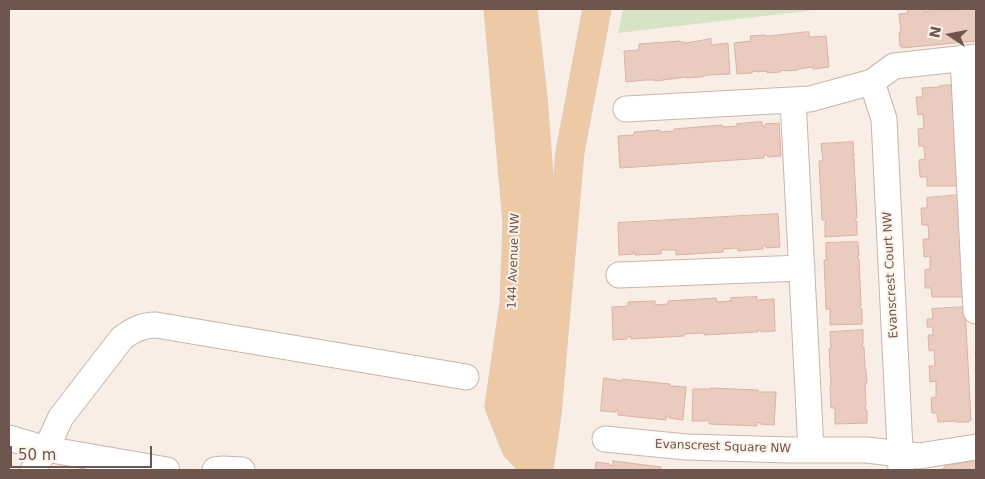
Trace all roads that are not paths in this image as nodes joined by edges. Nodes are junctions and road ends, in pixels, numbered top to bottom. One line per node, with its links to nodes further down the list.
1 (498, 9): 22 (main road, 144 Avenue NW)
2 (523, 9): 22 (main road, 144 Avenue NW)
3 (597, 9): 22 (main road)
4 (970, 57): 5 (street); 10 (street)
5 (872, 82): 6 (street); 17 (street, Evanscrest Court NW)
6 (793, 100): 7 (street); 8 (street)
7 (626, 109)
8 (802, 268): 9 (street); 16 (street)
9 (619, 275)
10 (976, 311)
11 (466, 377): 15 (street)
12 (9, 438): 15 (street)
13 (604, 439): 16 (street, Evanscrest Square NW)
14 (976, 447): 17 (street, Evanscrest Square NW)
15 (46, 449): 18 (street); 19 (street)
16 (811, 450): 17 (street, Evanscrest Square NW)
17 (900, 462)
18 (33, 470)
19 (167, 470)
20 (215, 470): 21 (street)
21 (242, 470)
22 (538, 470)

